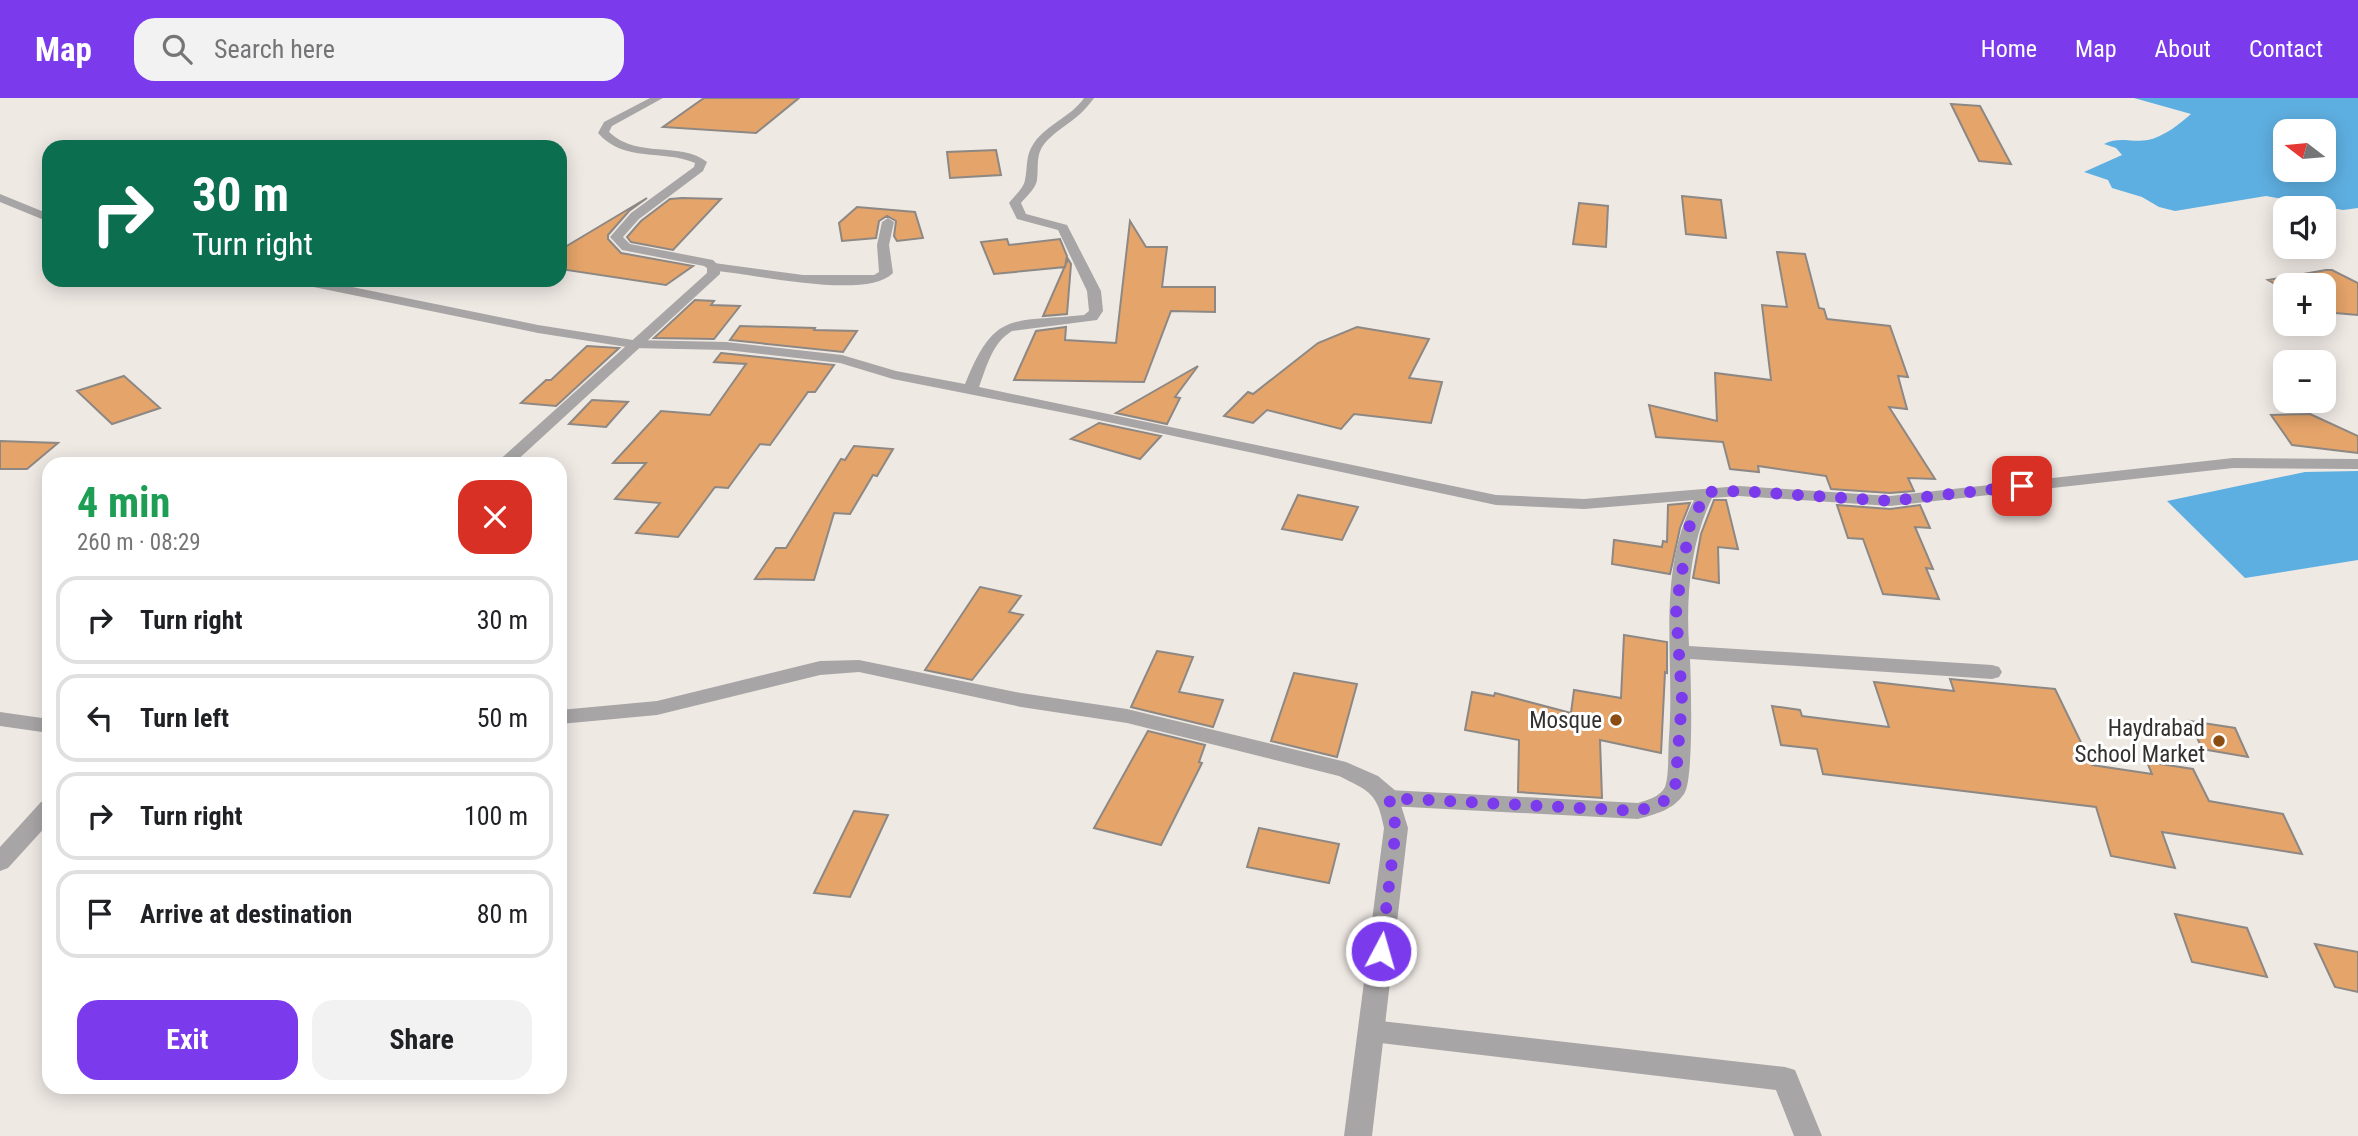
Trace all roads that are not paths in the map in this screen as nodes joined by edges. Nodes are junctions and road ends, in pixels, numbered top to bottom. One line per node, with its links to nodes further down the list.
1 (658, 98): 6 (street)
2 (1089, 98): 9 (street)
3 (0, 198): 4 (street)
4 (42, 215)
5 (888, 222): 6 (street)
6 (714, 267): 8 (street)
7 (333, 287): 8 (street)
8 (633, 344): 9 (street); 10 (street)
9 (970, 390): 12 (street)
10 (511, 457)
11 (2358, 464): 12 (street)
12 (1707, 492): 13 (street)
13 (1679, 652): 14 (street); 18 (street)
14 (1992, 672)
15 (567, 716): 18 (street)
16 (0, 719): 17 (street)
17 (42, 725)
18 (1389, 798): 21 (street)
19 (42, 816): 20 (street)
20 (0, 862)
21 (1372, 1031): 22 (street); 23 (street)
22 (1358, 1136)
23 (1808, 1136)

